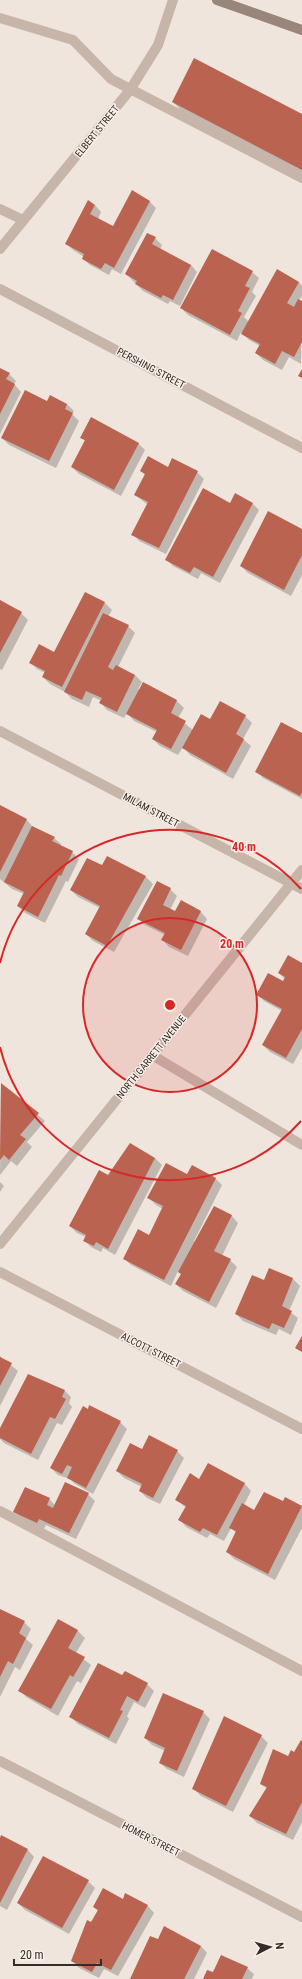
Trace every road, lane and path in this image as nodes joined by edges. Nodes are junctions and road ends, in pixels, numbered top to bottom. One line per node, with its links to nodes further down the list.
1 (174, 0): 5 (street, ELBERT STREET)
2 (216, 0): 4 (main road)
3 (0, 18): 5 (street)
4 (302, 30)
5 (130, 90): 6 (street); 8 (street, ELBERT STREET)
6 (302, 178)
7 (0, 208): 8 (street)
8 (23, 220): 9 (street, ELBERT STREET)
9 (0, 249)
10 (0, 289): 11 (street, PERSHING STREET)
11 (302, 448)
12 (0, 731): 14 (street, MILAM STREET)
13 (302, 870): 14 (street, NORTH GARRETT AVENUE)
14 (291, 883): 15 (street, MILAM STREET); 16 (street, NORTH GARRETT AVENUE)
15 (302, 889)
16 (152, 1055): 17 (street); 18 (street, NORTH GARRETT AVENUE)
17 (302, 1146)
18 (0, 1244)
19 (0, 1272): 20 (street, ALCOTT STREET)
20 (302, 1429)
21 (0, 1511): 22 (street)
22 (302, 1671)
23 (0, 1762): 24 (street, HOMER STREET)
24 (302, 1917)

